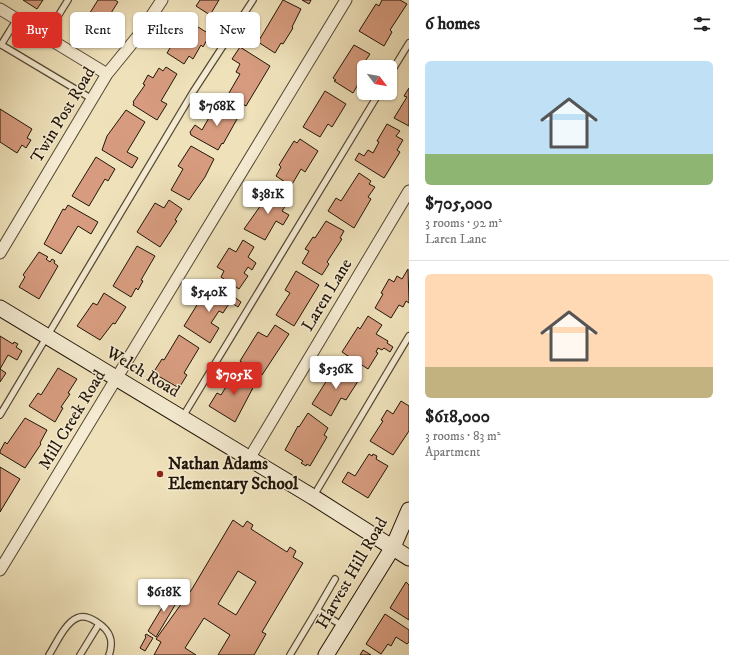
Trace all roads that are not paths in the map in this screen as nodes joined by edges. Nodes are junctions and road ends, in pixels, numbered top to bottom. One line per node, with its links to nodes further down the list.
1 (68, 0): 6 (lane)
2 (162, 0): 13 (street, Twin Post Road)
3 (253, 0): 20 (lane)
4 (346, 0): 21 (street, Mill Creek Road)
5 (0, 9): 7 (street)
6 (61, 12)
7 (12, 16)
8 (12, 26): 10 (lane)
9 (409, 43): 12 (lane)
10 (1, 44): 14 (lane)
11 (62, 47): 13 (street)
12 (397, 63)
13 (107, 74): 14 (street, Twin Post Road)
14 (92, 99): 17 (street, Twin Post Road)
15 (375, 100): 23 (lane)
16 (409, 191): 24 (street, Laren Lane)
17 (0, 253)
18 (0, 308): 20 (street, Welch Road)
19 (409, 336): 25 (lane)
20 (47, 337): 21 (street, Welch Road); 22 (lane)
21 (117, 379): 23 (street, Welch Road); 29 (street, Mill Creek Road)
22 (0, 415)
23 (182, 418): 24 (street, Welch Road)
24 (249, 458): 25 (street, Welch Road)
25 (313, 497): 27 (street, Welch Road)
26 (409, 510): 27 (street, Harvest Hill Road)
27 (393, 547): 28 (street, Welch Road); 33 (street, Harvest Hill Road)
28 (409, 558)
29 (0, 570)
30 (335, 579): 31 (lane)
31 (317, 610): 33 (lane); 37 (lane)
32 (99, 624): 34 (lane); 35 (lane); 36 (lane)
33 (344, 626): 38 (street, Harvest Hill Road)
34 (49, 655)
35 (80, 655)
36 (109, 655)
37 (290, 655)
38 (326, 655)

